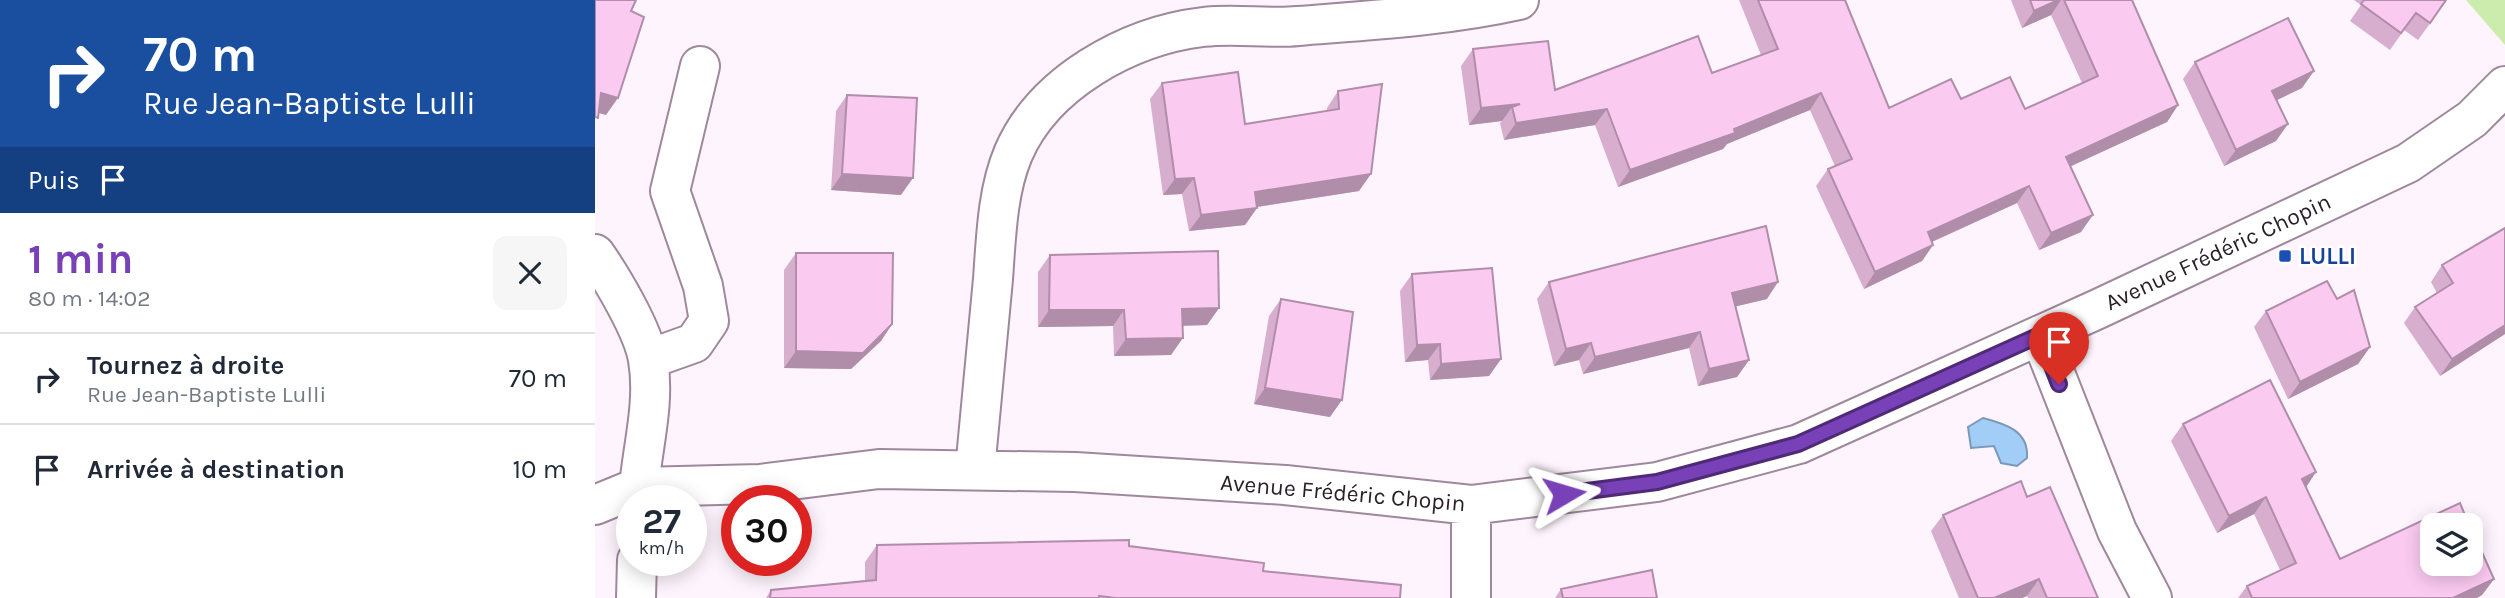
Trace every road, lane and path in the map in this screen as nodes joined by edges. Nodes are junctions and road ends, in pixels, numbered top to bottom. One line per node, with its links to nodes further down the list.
1 (1520, 0): 7 (street)
2 (700, 66): 6 (street)
3 (2505, 86): 5 (street, Avenue Frédéric Chopin)
4 (595, 254): 6 (street)
5 (2040, 335): 12 (street, Avenue Frédéric Chopin); 16 (street)
6 (649, 359): 8 (street)
7 (975, 470): 9 (street, Avenue Frédéric Chopin); 12 (street, Avenue Frédéric Chopin)
8 (640, 485)
9 (707, 488)
10 (616, 500): 11 (street, Avenue Frédéric Chopin)
11 (595, 505)
12 (1471, 505): 15 (street)
13 (637, 576): 14 (street)
14 (636, 598)
15 (1471, 598)
16 (2152, 598)

